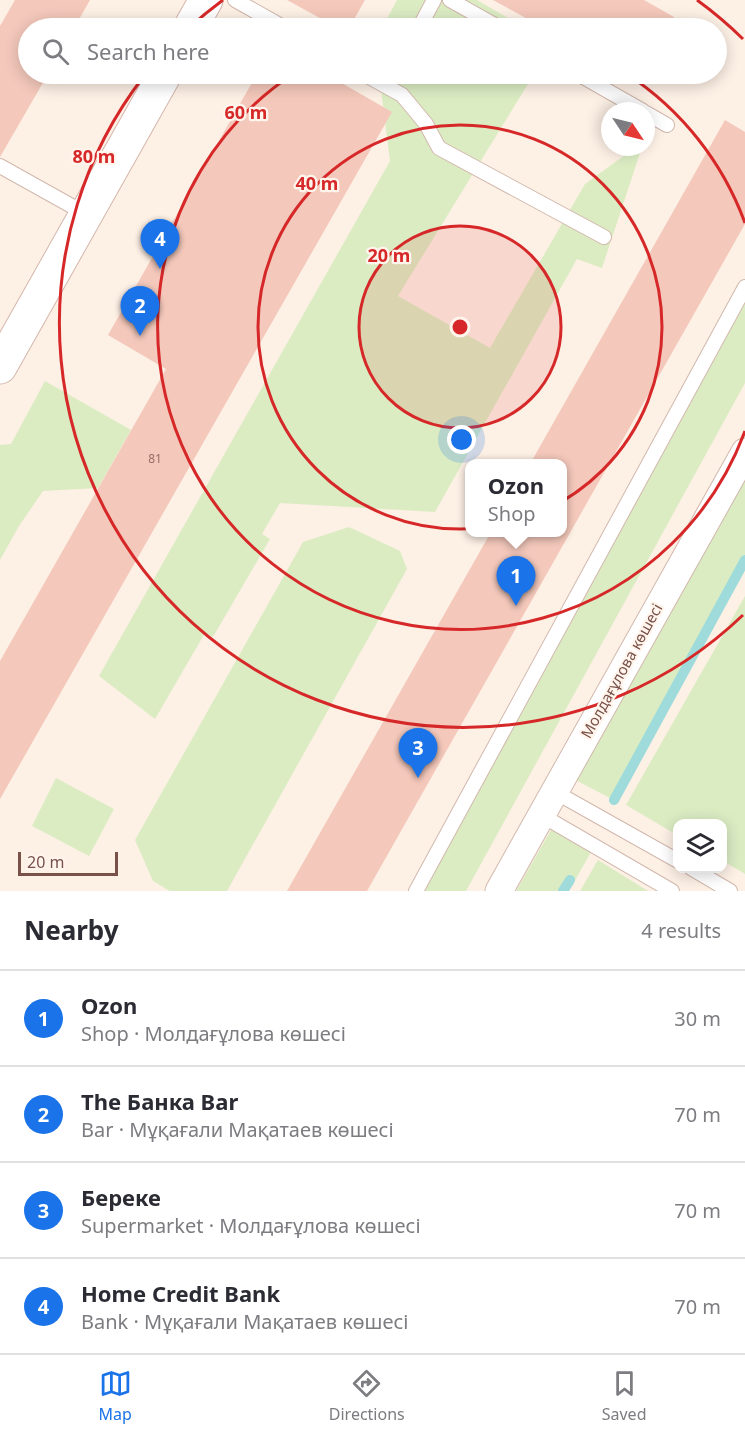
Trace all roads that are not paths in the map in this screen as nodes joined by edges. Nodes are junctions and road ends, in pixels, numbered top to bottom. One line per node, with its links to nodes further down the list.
1 (206, 0): 5 (main road)
2 (235, 0): 6 (lane)
3 (434, 0): 7 (lane)
4 (450, 0): 8 (lane)
5 (196, 18)
6 (267, 18)
7 (424, 18)
8 (482, 18)
9 (159, 84): 16 (main road)
10 (382, 84): 17 (lane)
11 (596, 84): 12 (lane)
12 (627, 102)
13 (655, 118): 14 (lane)
14 (667, 125)
15 (0, 166): 16 (lane)
16 (86, 214): 19 (main road)
17 (604, 237)
18 (745, 287): 24 (lane)
19 (0, 367)
20 (745, 452): 21 (street, Молдағұлова көшесі)
21 (548, 803): 22 (lane); 25 (street, Молдағұлова көшесі); 26 (lane)
22 (673, 859)
23 (699, 873): 27 (lane)
24 (417, 891)
25 (499, 891)
26 (672, 891)
27 (730, 891)

